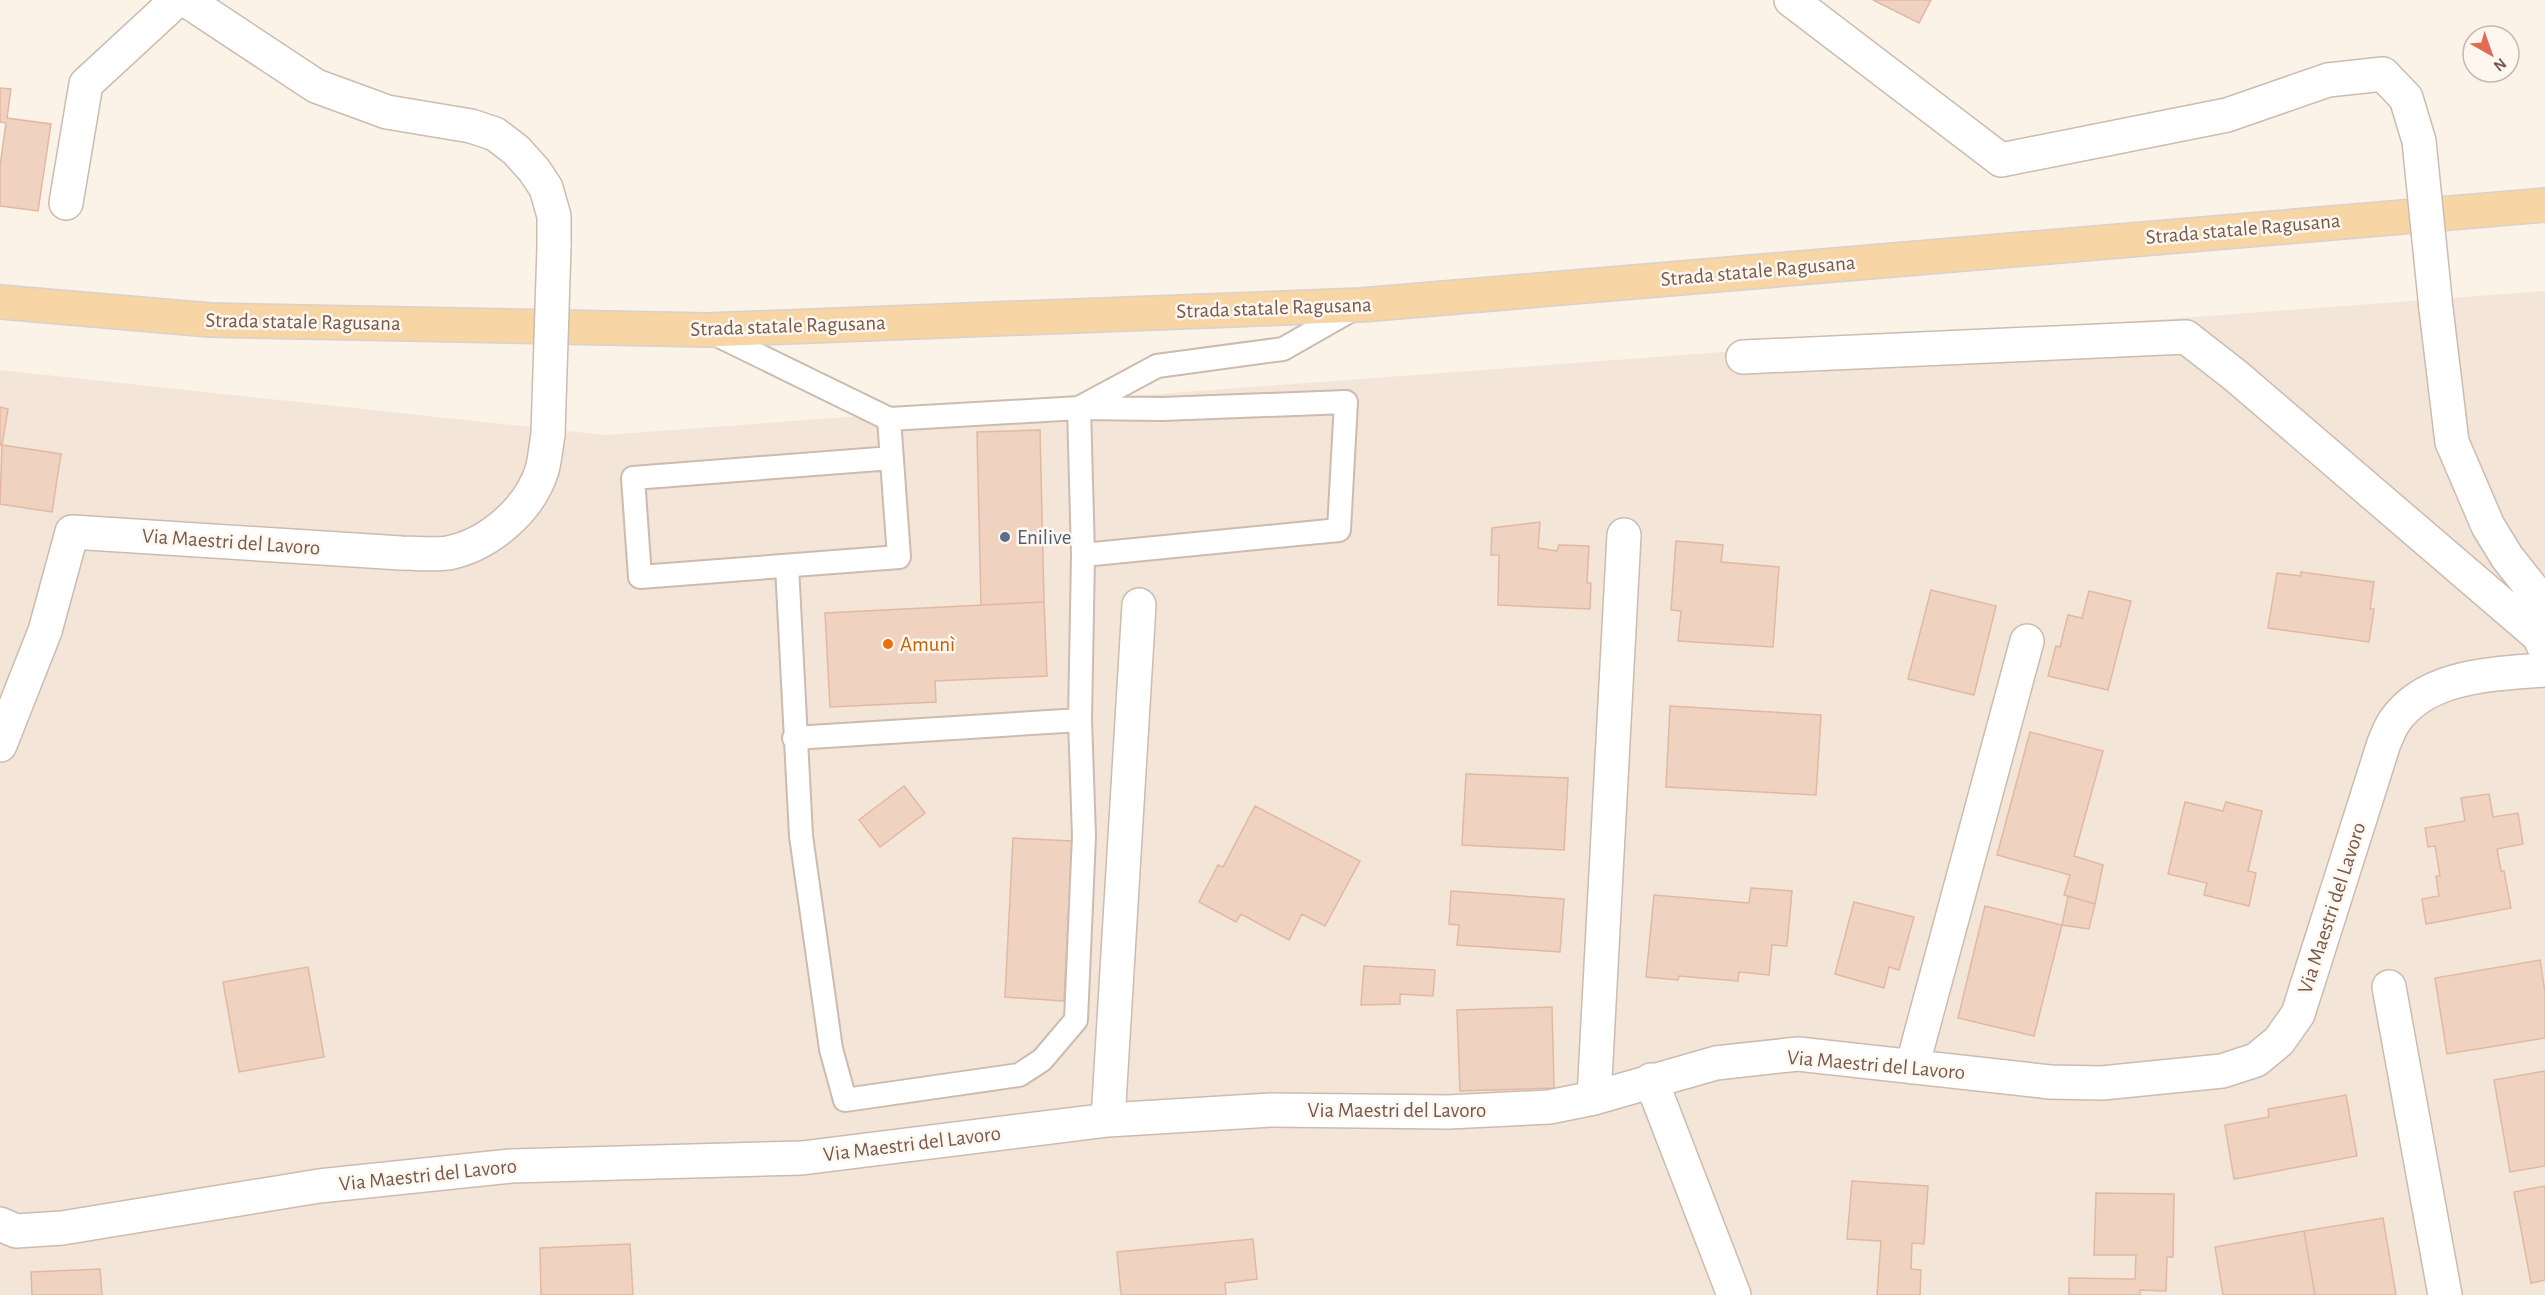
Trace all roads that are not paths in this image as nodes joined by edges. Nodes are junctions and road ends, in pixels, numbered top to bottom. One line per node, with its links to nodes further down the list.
1 (177, 0): 4 (street)
2 (186, 0): 23 (street, Via Maestri del Lavoro, bridge)
3 (1791, 0): 16 (street, bridge)
4 (66, 203)
5 (2545, 205): 7 (main road, Strada statale Ragusana)
6 (0, 302): 8 (main road, Strada statale Ragusana)
7 (1361, 305): 8 (main road, Strada statale Ragusana); 10 (lane)
8 (707, 330): 11 (lane)
9 (1743, 357): 19 (street)
10 (1079, 408): 11 (lane); 14 (lane); 14 (lane)
11 (889, 419): 12 (lane)
12 (892, 458): 15 (lane); 15 (lane)
13 (1624, 536): 27 (street)
14 (1083, 555): 21 (lane)
15 (787, 566): 22 (lane)
16 (2545, 605)
17 (1139, 606): 28 (street)
18 (2027, 641): 25 (street)
19 (2545, 649)
20 (2545, 670): 25 (street, Via Maestri del Lavoro)
21 (1080, 720): 22 (lane); 22 (lane)
22 (794, 738)
23 (0, 745)
24 (2389, 987): 31 (street)
25 (1912, 1067): 26 (street, Via Maestri del Lavoro)
26 (1652, 1080): 27 (street, Via Maestri del Lavoro); 30 (street)
27 (1594, 1098): 28 (street, Via Maestri del Lavoro)
28 (1108, 1120): 29 (street, Via Maestri del Lavoro)
29 (0, 1224)
30 (1734, 1295)
31 (2445, 1295)

